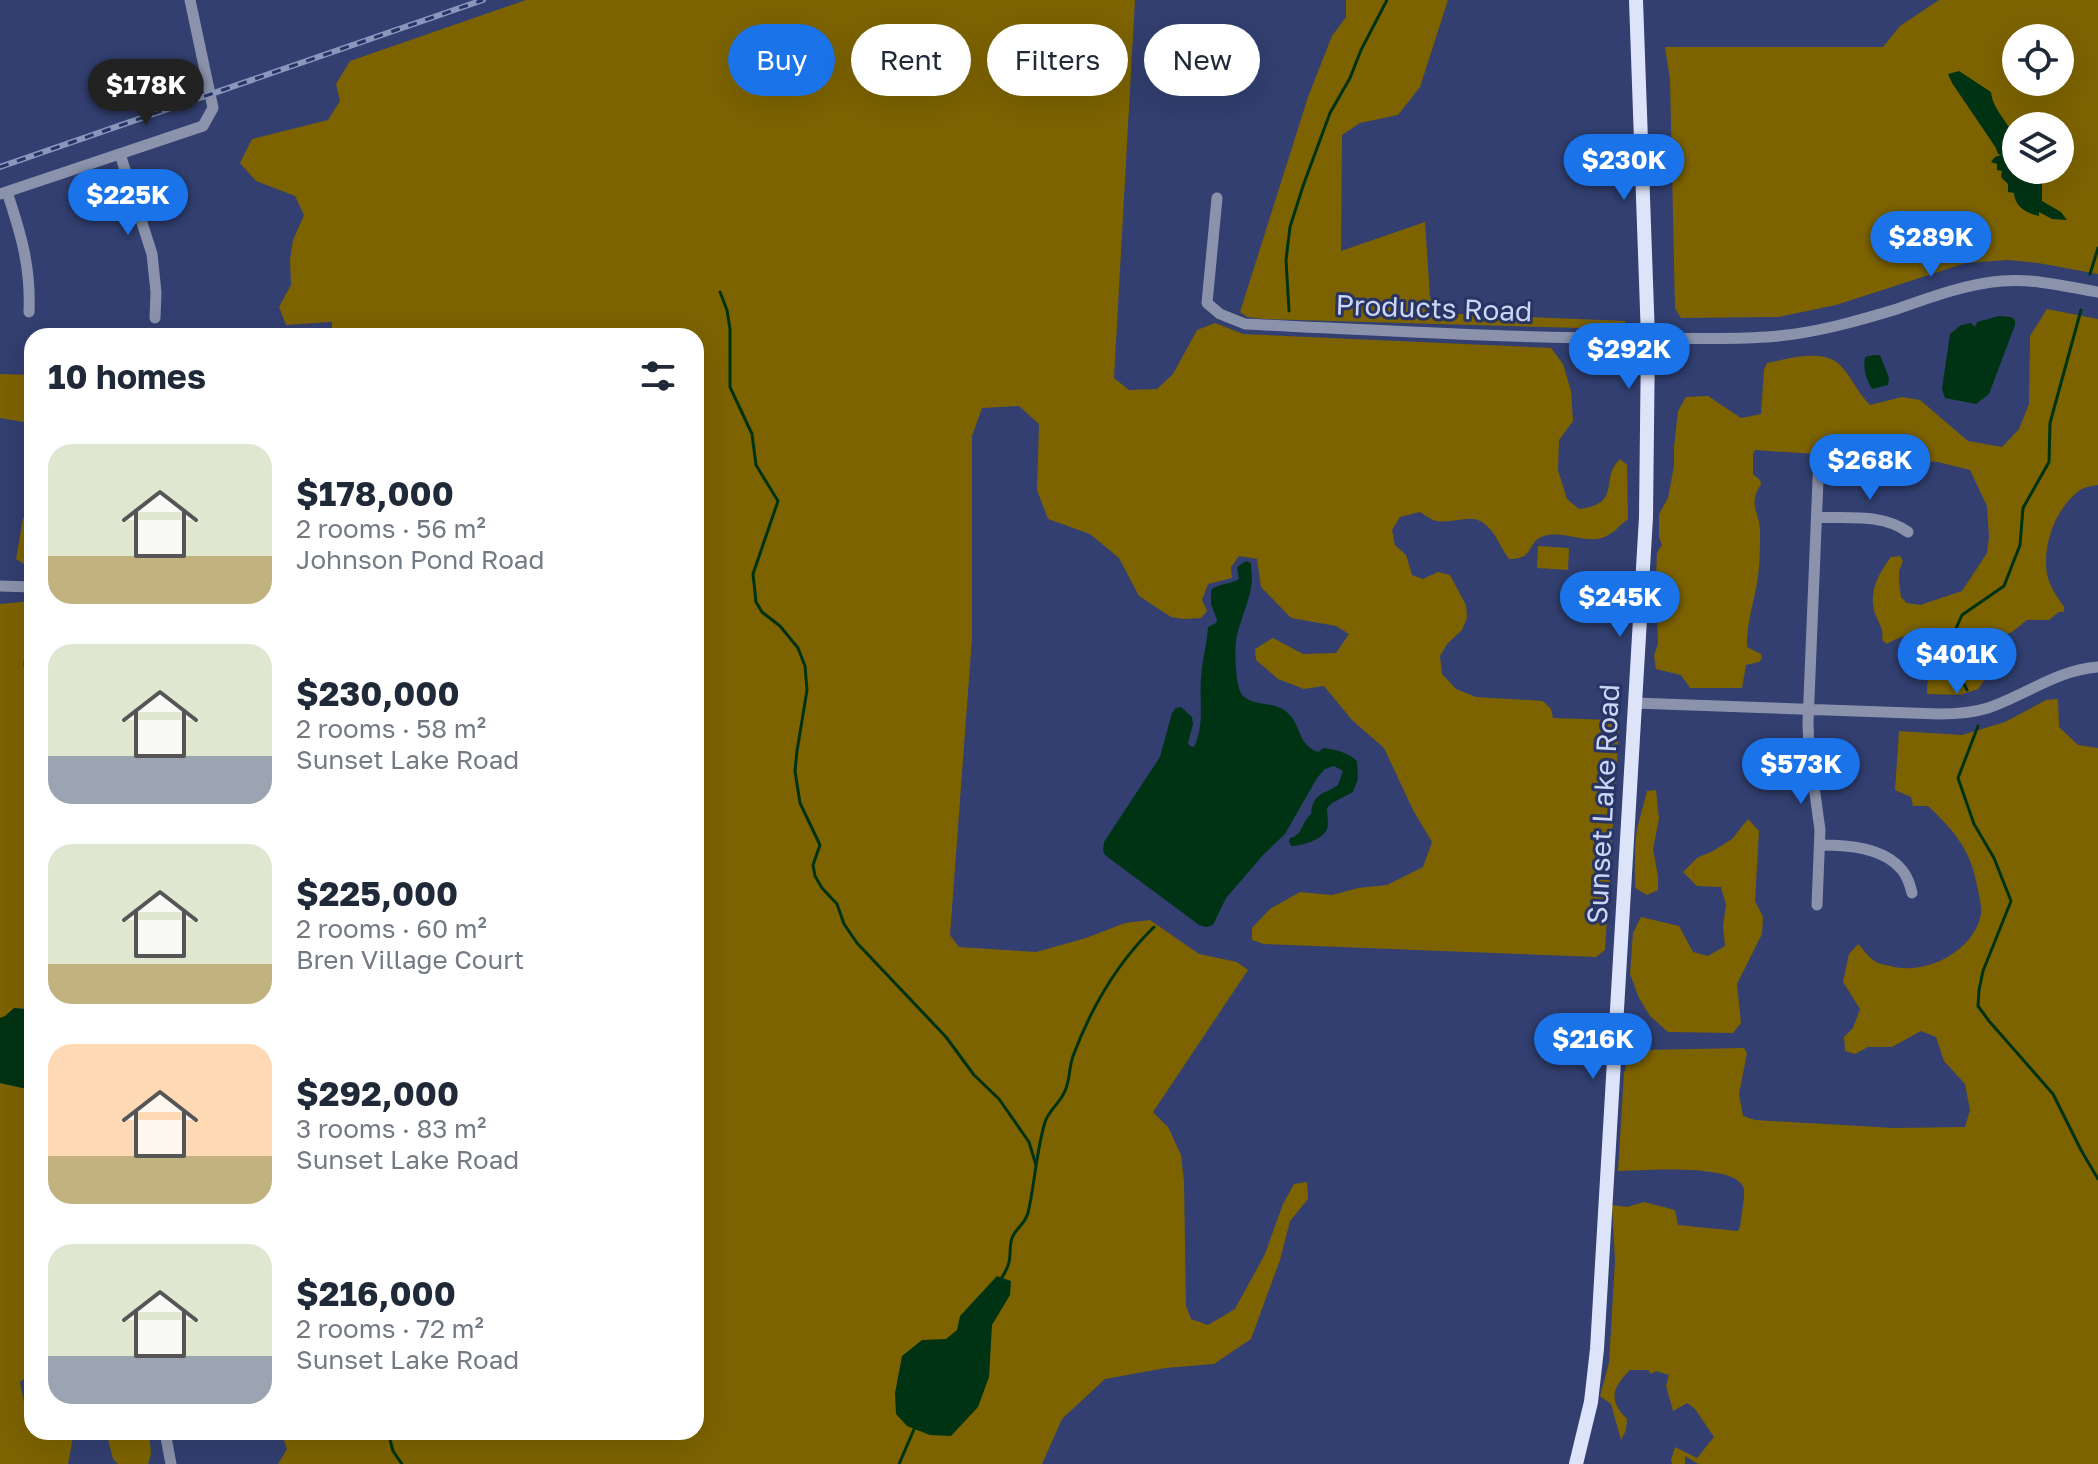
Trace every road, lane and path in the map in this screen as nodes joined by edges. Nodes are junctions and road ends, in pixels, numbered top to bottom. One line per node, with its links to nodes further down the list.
1 (190, 0): 3 (street)
2 (1636, 0): 9 (main road, Sunset Lake Road)
3 (120, 154): 4 (street); 8 (street)
4 (4, 193): 7 (street)
5 (1217, 198): 9 (street, Products Road)
6 (2098, 292): 9 (street, Products Road)
7 (29, 312)
8 (155, 318)
9 (1648, 338): 16 (main road, Sunset Lake Road)
10 (1819, 456): 11 (street)
11 (1817, 517): 12 (street); 17 (street)
12 (1908, 532)
13 (0, 586): 14 (street)
14 (24, 587)
15 (2098, 667): 17 (street)
16 (1635, 703): 17 (street); 23 (main road, Sunset Lake Road)
17 (1809, 709): 18 (street)
18 (1820, 845): 19 (street); 20 (street)
19 (1912, 893)
20 (1817, 905)
21 (166, 1440): 22 (street)
22 (171, 1464)
23 (1576, 1464)

